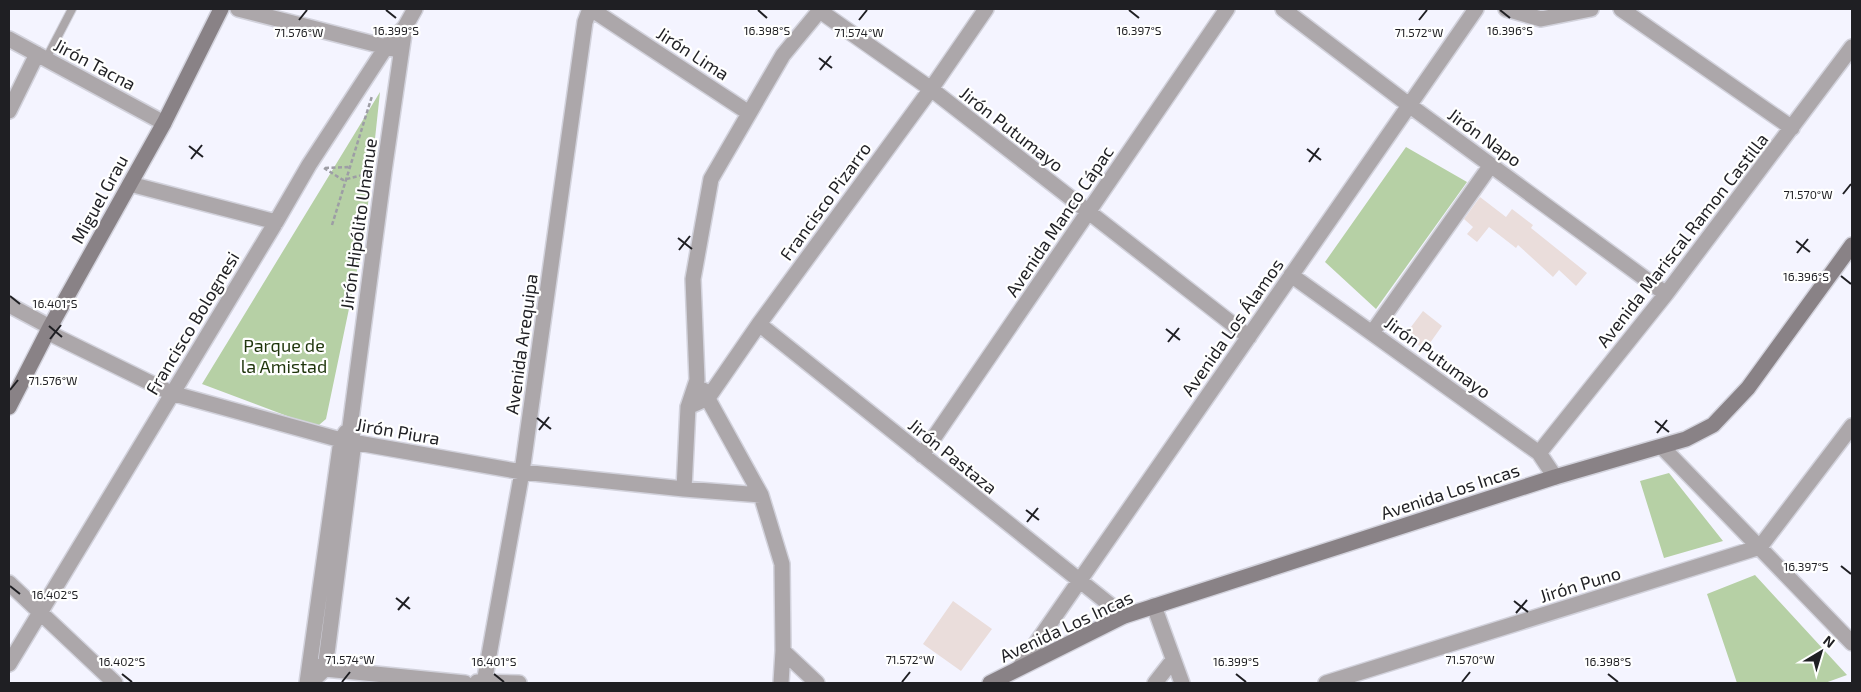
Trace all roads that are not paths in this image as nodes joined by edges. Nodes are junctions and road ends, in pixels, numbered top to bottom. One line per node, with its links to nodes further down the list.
1 (72, 9): 19 (lane)
2 (221, 9): 24 (street, Miguel Grau)
3 (238, 9): 16 (street)
4 (415, 9): 14 (street, Francisco Bolognesi)
5 (590, 9): 23 (street, Jirón Lima); 48 (street, Avenida Arequipa)
6 (986, 9): 20 (street, Francisco Pizarro)
7 (1227, 9): 28 (street, Avenida Manco Cápac)
8 (1282, 9): 21 (street, Jirón Napo)
9 (1476, 9): 21 (street, Avenida Los Álamos)
10 (1506, 9): 11 (street)
11 (1591, 9)
12 (1621, 9): 25 (street)
13 (820, 10): 20 (street, Jirón Putumayo); 23 (street)
14 (405, 26): 16 (street, Francisco Bolognesi); 18 (street, Jirón Hipólito Unanue)
15 (9, 39): 19 (street, Jirón Tacna)
16 (386, 47): 18 (street); 29 (street, Francisco Bolognesi)
17 (1852, 47): 25 (street, Avenida Mariscal Ramon Castilla)
18 (402, 52): 44 (street, Jirón Hipólito Unanue)
19 (42, 57): 22 (street); 24 (street, Jirón Tacna)
20 (931, 89): 28 (street, Jirón Putumayo); 34 (street, Francisco Pizarro)
21 (1410, 105): 26 (street, Jirón Napo); 31 (street, Avenida Los Álamos)
22 (9, 111)
23 (750, 113): 38 (street)
24 (164, 123): 27 (street, Miguel Grau)
25 (1792, 128): 32 (street, Avenida Mariscal Ramon Castilla)
26 (1491, 165): 32 (street, Jirón Napo); 36 (street)
27 (130, 184): 29 (street); 35 (street, Miguel Grau)
28 (1088, 213): 37 (street, Jirón Putumayo); 47 (street, Avenida Manco Cápac)
29 (276, 222): 39 (street, Francisco Bolognesi)
30 (1852, 244): 45 (street, Avenida Los Incas)
31 (1291, 275): 36 (street, Jirón Putumayo); 37 (street, Avenida Los Álamos)
32 (1666, 294): 46 (street, Avenida Mariscal Ramon Castilla)
33 (9, 305): 35 (street, Jirón Piura)
34 (758, 324): 40 (street, Francisco Pizarro); 47 (street, Jirón Pastaza)
35 (48, 329): 39 (street, Jirón Piura); 41 (street, Miguel Grau)
36 (1372, 333): 46 (street, Jirón Putumayo)
37 (1249, 337): 53 (street, Avenida Los Álamos)
38 (697, 380): 40 (street); 42 (street)
39 (171, 393): 44 (street, Jirón Piura); 56 (street, Francisco Bolognesi)
40 (708, 398): 42 (street); 51 (street)
41 (9, 407)
42 (688, 407): 50 (street)
43 (1852, 426): 52 (street)
44 (347, 441): 48 (street, Jirón Piura); 62 (street, Jirón Hipólito Unanue)
45 (1662, 447): 49 (street, Avenida Los Incas); 52 (street)
46 (1539, 453): 49 (street, Jirón Putumayo)
47 (922, 455): 53 (street, Jirón Pastaza)
48 (522, 472): 50 (street, Jirón Piura); 64 (street, Avenida Arequipa)
49 (1555, 477): 55 (street, Avenida Los Incas)
50 (684, 489): 51 (street, Jirón Piura)
51 (761, 495): 59 (street)
52 (1760, 548): 58 (street); 74 (street, Jirón Puno)
53 (1079, 580): 57 (street, Jirón Pastaza); 63 (street, Avenida Los Álamos)
54 (9, 583): 56 (street)
55 (1154, 606): 57 (street, Avenida Los Incas); 60 (street)
56 (40, 612): 61 (street, Francisco Bolognesi); 65 (street)
57 (1124, 616): 63 (street, Avenida Los Incas)
58 (1852, 643)
59 (783, 651): 69 (street); 70 (street)
60 (1173, 660): 72 (street); 73 (street)
61 (9, 664)
62 (317, 667): 66 (street); 67 (street)
63 (1019, 668): 71 (street, Avenida Los Incas)
64 (485, 682): 67 (street); 68 (street)
65 (115, 683)
66 (308, 683)
67 (467, 683)
68 (519, 683)
69 (781, 683)
70 (817, 683)
71 (990, 683)
72 (1155, 683)
73 (1182, 683)
74 (1326, 683)

